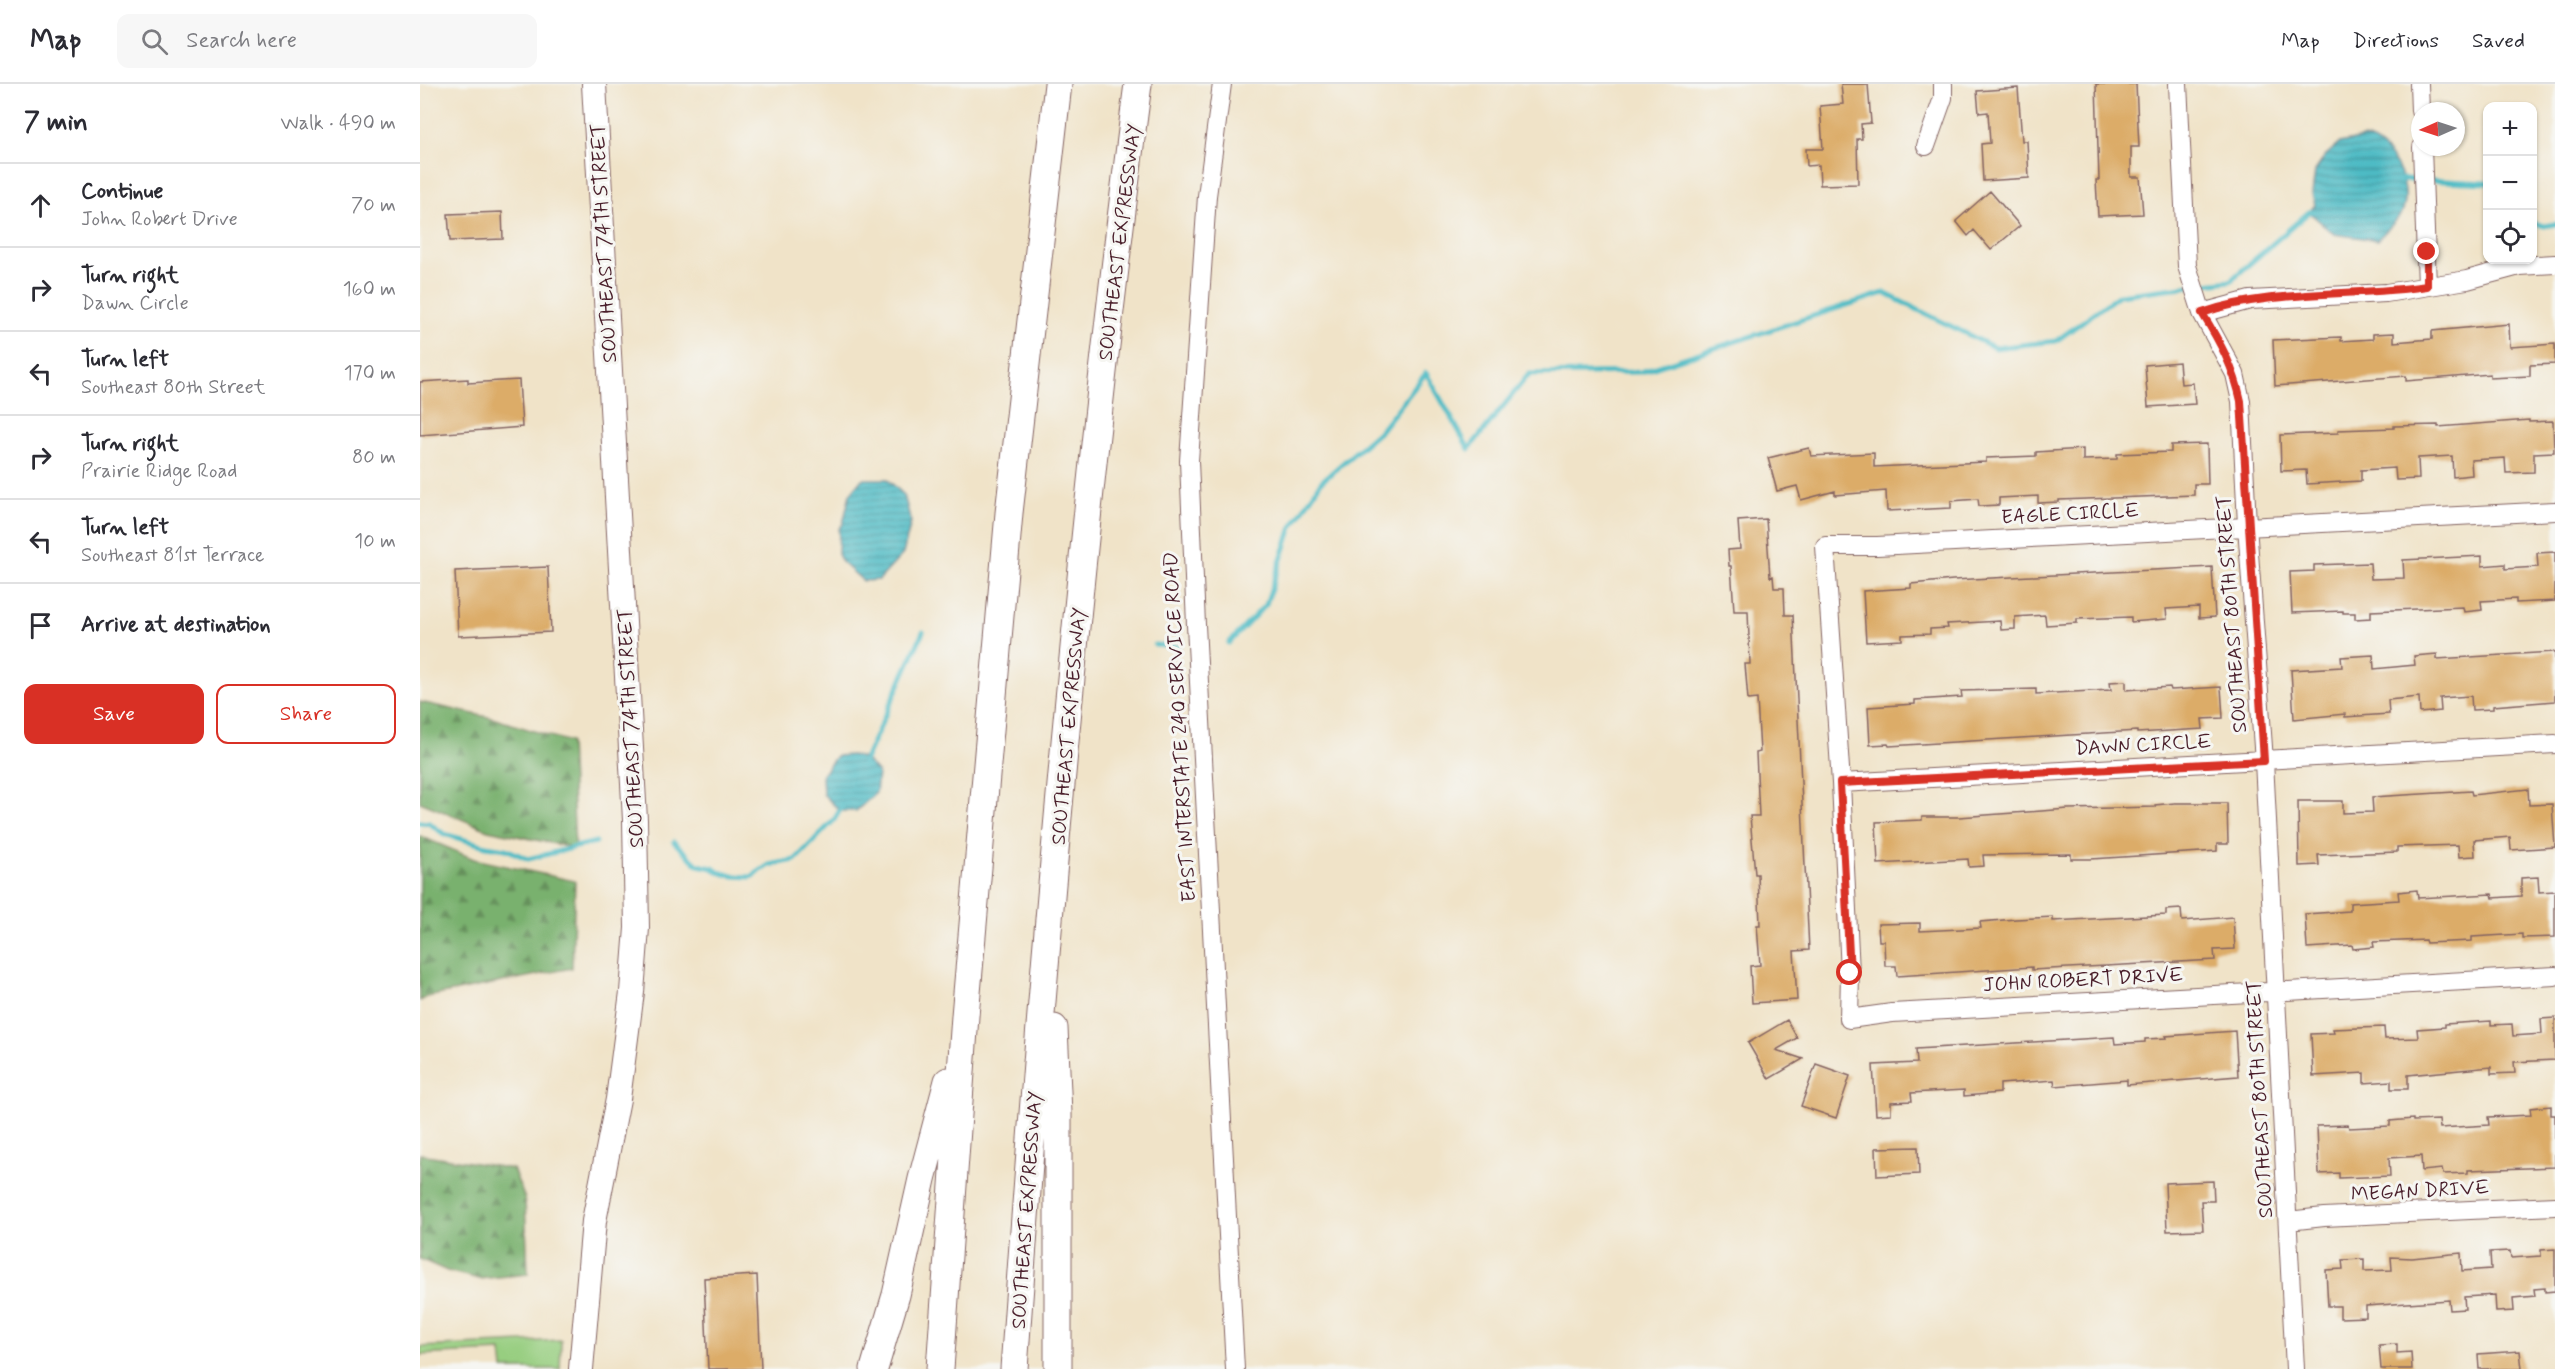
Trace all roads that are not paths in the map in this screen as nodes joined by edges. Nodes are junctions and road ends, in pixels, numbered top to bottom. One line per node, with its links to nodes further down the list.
1 (594, 84): 25 (main road, SOUTHEAST 74TH STREET)
2 (1058, 84): 22 (highway)
3 (1138, 84): 19 (highway, SOUTHEAST EXPRESSWAY)
4 (1222, 84): 30 (street, EAST INTERSTATE 240 SERVICE ROAD)
5 (1942, 84): 9 (street)
6 (2178, 84): 13 (street, SOUTHEAST 80TH STREET)
7 (2419, 84): 8 (street)
8 (2420, 102)
9 (1926, 146)
10 (2422, 156): 12 (street)
11 (2555, 264): 12 (street)
12 (2427, 286): 13 (street)
13 (2199, 305): 15 (street, SOUTHEAST 80TH STREET)
14 (2555, 511): 15 (street, EAGLE CIRCLE)
15 (2247, 525): 17 (street, SOUTHEAST 80TH STREET); 18 (street, EAGLE CIRCLE)
16 (2555, 744): 17 (street, DAWN CIRCLE)
17 (2264, 761): 18 (street, DAWN CIRCLE); 21 (street, SOUTHEAST 80TH STREET)
18 (1840, 783): 21 (street, JOHN ROBERT DRIVE)
19 (1048, 927): 28 (highway, SOUTHEAST EXPRESSWAY); 29 (highway)
20 (2555, 976): 21 (street, JOHN ROBERT DRIVE)
21 (2276, 991): 24 (street, SOUTHEAST 80TH STREET)
22 (965, 1016): 26 (highway); 27 (highway)
23 (2555, 1206): 24 (street, MEGAN DRIVE)
24 (2288, 1221): 31 (street, SOUTHEAST 80TH STREET)
25 (581, 1369)
26 (874, 1369)
27 (940, 1369)
28 (1014, 1369)
29 (1058, 1369)
30 (1235, 1369)
31 (2295, 1369)

